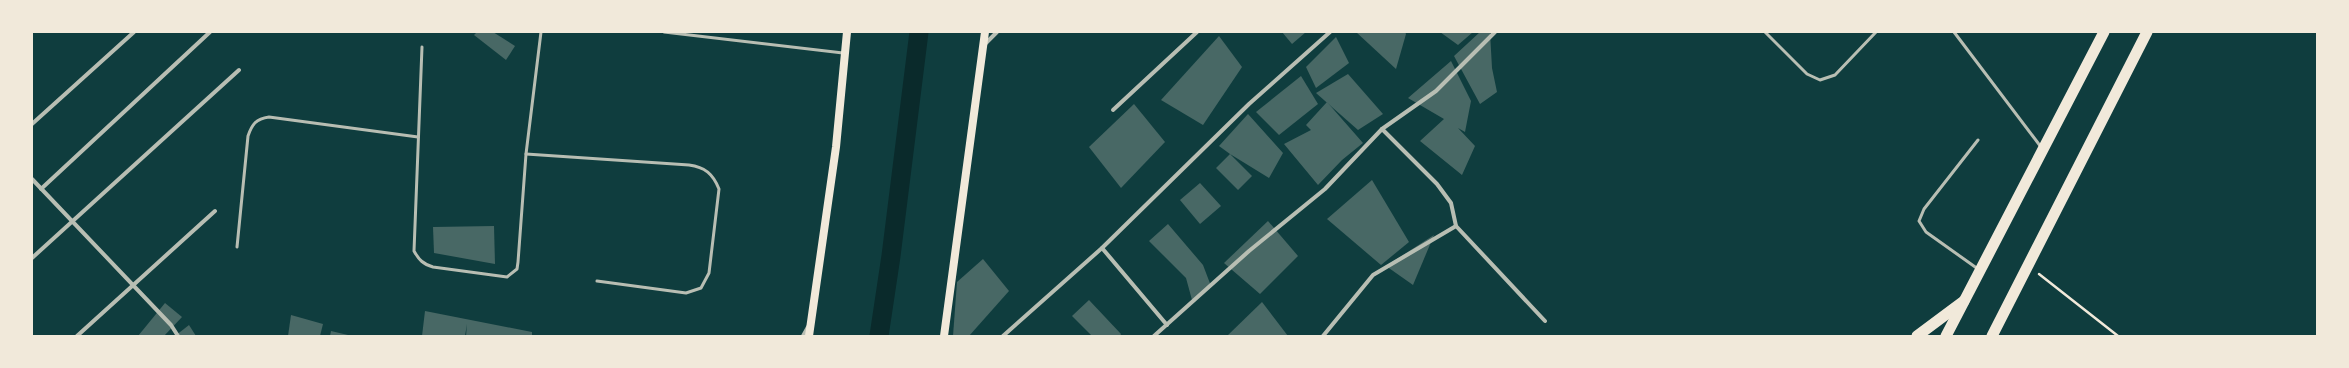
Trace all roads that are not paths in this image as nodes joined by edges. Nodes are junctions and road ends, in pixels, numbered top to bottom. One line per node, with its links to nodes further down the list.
1 (134, 32): 21 (street)
2 (210, 32): 28 (street)
3 (541, 32): 26 (lane)
4 (664, 32): 18 (lane)
5 (847, 32): 18 (main road)
6 (985, 32): 16 (main road)
7 (997, 32): 16 (street)
8 (1197, 32): 20 (street)
9 (1330, 32): 33 (street)
10 (1495, 32): 22 (street)
11 (1766, 32): 12 (lane)
12 (1876, 32)
13 (1954, 32): 25 (lane)
14 (2104, 32): 25 (highway)
15 (2147, 32): 39 (highway)
16 (984, 45): 47 (main road)
17 (422, 47): 23 (lane)
18 (845, 53): 41 (main road)
19 (239, 70): 30 (street)
20 (1113, 110)
21 (32, 124)
22 (1382, 128): 31 (street); 42 (street)
23 (418, 137): 26 (lane); 32 (lane)
24 (1978, 140): 35 (lane)
25 (2043, 149): 35 (highway)
26 (526, 154): 36 (lane)
27 (32, 179): 28 (street)
28 (41, 189): 30 (street)
29 (215, 211): 37 (street)
30 (72, 222): 34 (street); 37 (street)
31 (1456, 226): 40 (street); 50 (street)
32 (237, 247)
33 (1102, 248): 42 (street); 48 (street)
34 (32, 258)
35 (1980, 270): 38 (highway)
36 (597, 281)
37 (133, 285): 43 (street); 44 (street)
38 (1964, 300): 51 (highway); 52 (highway)
39 (2010, 301): 53 (highway); 54 (highway)
40 (1545, 321)
41 (812, 322): 45 (street); 46 (main road)
42 (1167, 325): 49 (street)
43 (77, 336)
44 (178, 336)
45 (803, 336)
46 (809, 336)
47 (944, 336)
48 (1003, 336)
49 (1154, 336)
50 (1323, 336)
51 (1916, 336)
52 (1946, 336)
53 (1992, 336)
54 (1999, 336)

